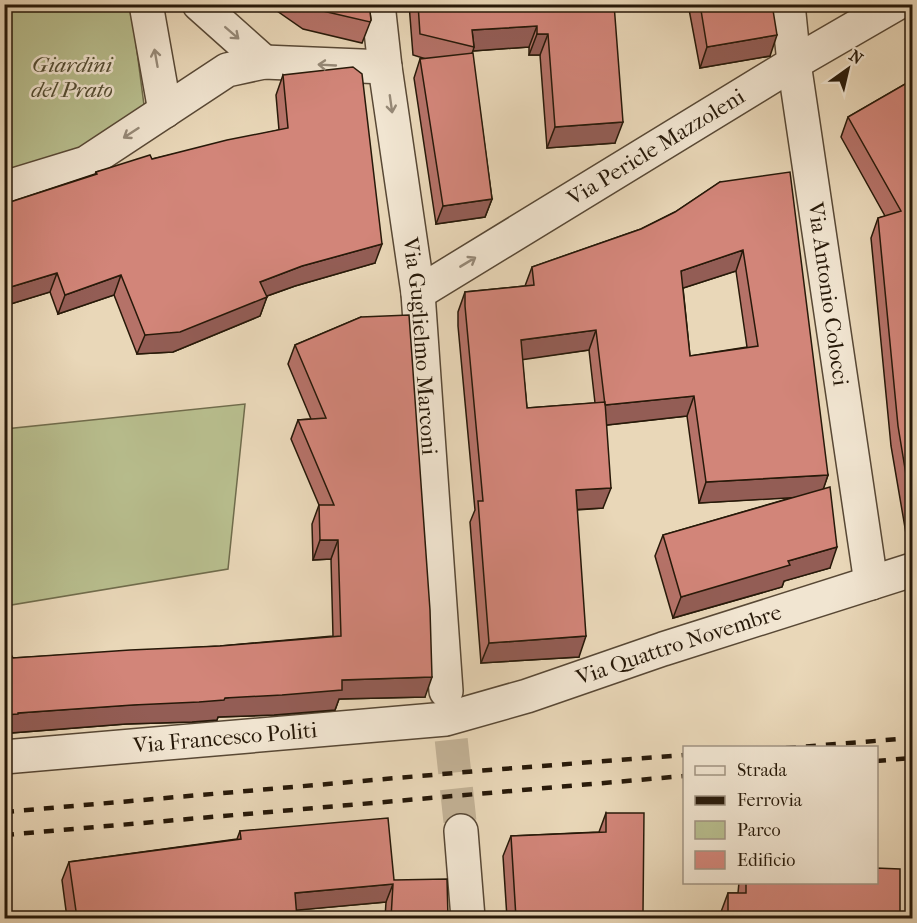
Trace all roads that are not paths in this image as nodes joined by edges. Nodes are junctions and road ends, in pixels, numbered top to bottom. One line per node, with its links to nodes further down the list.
1 (146, 4): 9 (street, one-way to 1)
2 (199, 4): 6 (street, one-way to 6)
3 (378, 4): 8 (street, Via Guglielmo Marconi)
4 (788, 4): 7 (street, Via Antonio Colocci)
5 (896, 4): 7 (street, Via Pericle Mazzoleni)
6 (264, 62): 8 (street, one-way to 6); 9 (street)
7 (794, 63): 11 (street, Via Pericle Mazzoleni, one-way to 7); 13 (street, Via Antonio Colocci)
8 (385, 67): 11 (street, Via Guglielmo Marconi, one-way to 11)
9 (165, 111): 10 (street, one-way to 10)
10 (4, 188)
11 (418, 293): 14 (street, Via Guglielmo Marconi)
12 (912, 570): 13 (street, Via Quattro Novembre)
13 (871, 583): 14 (street, Via Quattro Novembre)
14 (446, 705): 15 (street, Via Francesco Politi)
15 (4, 757)
16 (461, 831): 17 (street)
17 (468, 918)

